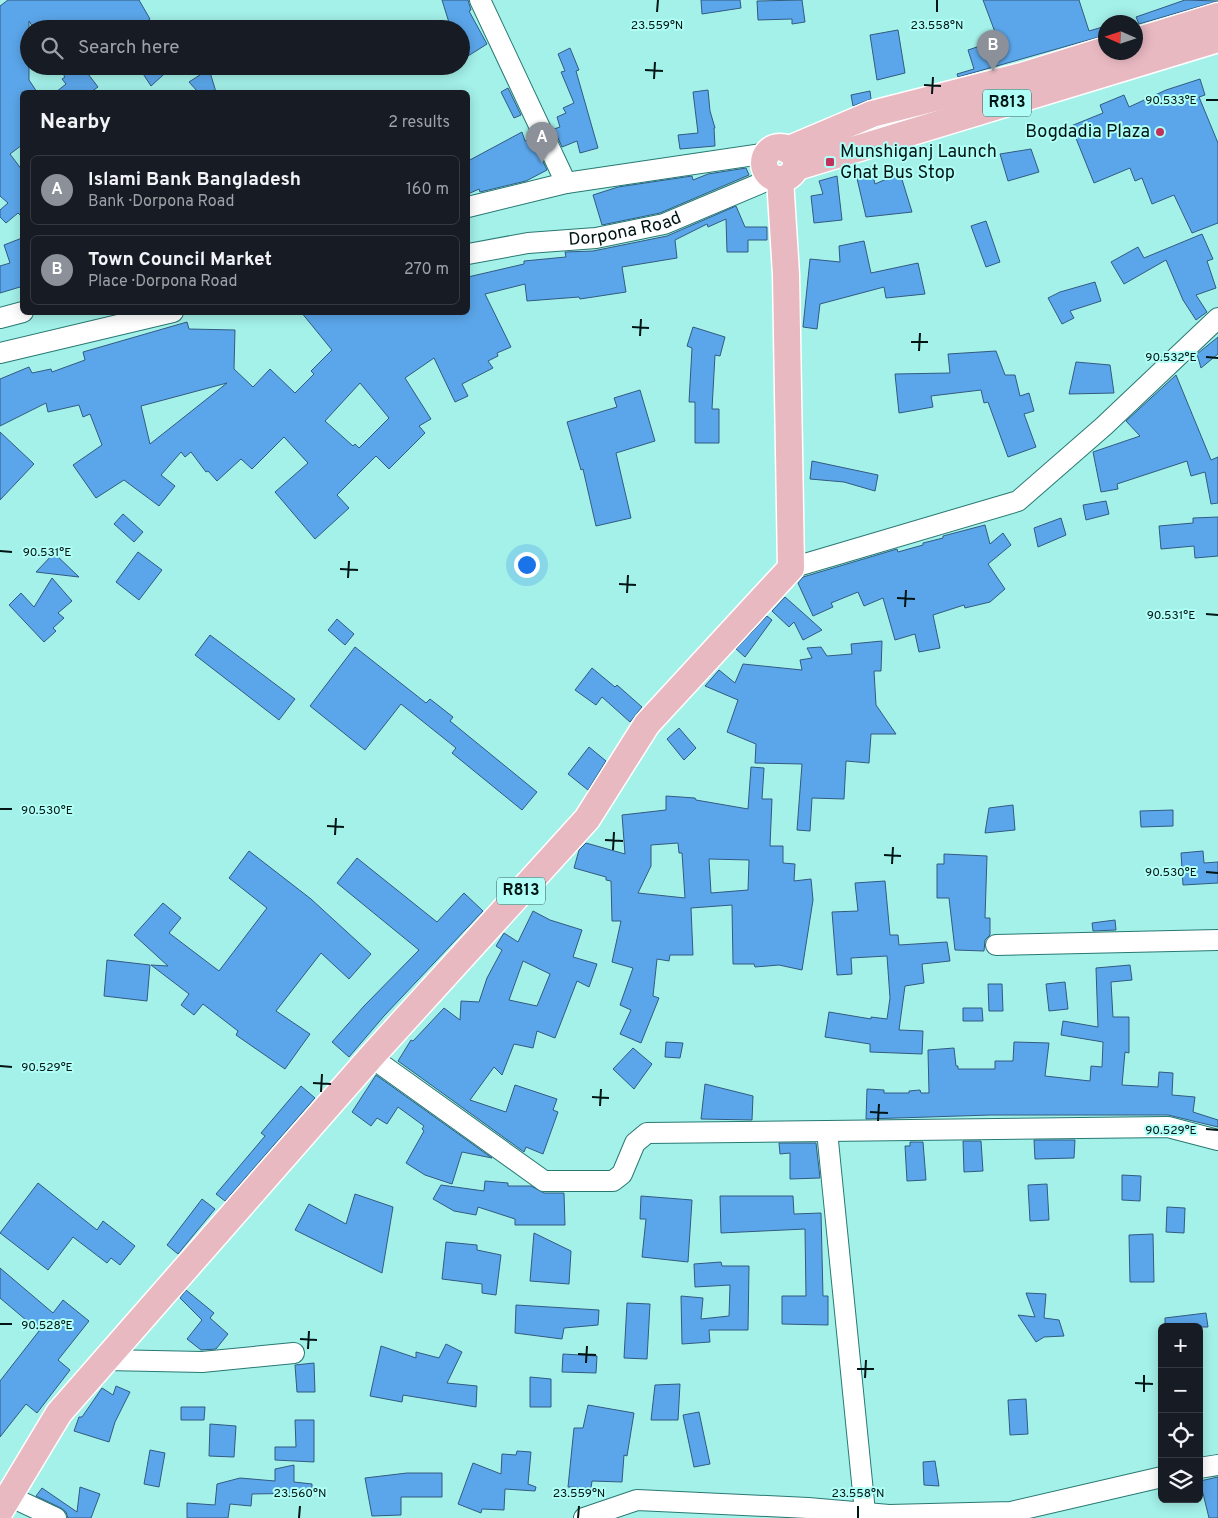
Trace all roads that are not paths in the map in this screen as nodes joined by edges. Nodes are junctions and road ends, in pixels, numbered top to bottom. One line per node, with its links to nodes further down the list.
1 (480, 0): 7 (street)
2 (1218, 16): 3 (main road)
3 (1143, 39)
4 (1218, 39): 6 (main road, Dorpona Road / R813)
5 (1098, 52): 6 (main road, Dorpona Road / R813)
6 (781, 165): 7 (street, Dorpona Road); 9 (street, Dorpona Road); 15 (main road)
7 (566, 184): 8 (street, Dorpona Road)
8 (470, 207)
9 (470, 254)
10 (20, 313): 12 (street)
11 (160, 315): 14 (street)
12 (0, 318)
13 (1218, 318): 15 (street)
14 (0, 353)
15 (791, 568): 18 (main road, R813)
16 (1218, 940): 17 (street)
17 (996, 945)
18 (371, 1057): 19 (street); 22 (main road, R813)
19 (826, 1131): 20 (street); 27 (street)
20 (1218, 1140)
21 (294, 1353): 22 (street)
22 (106, 1360): 26 (main road, R813)
23 (1218, 1465): 24 (street)
24 (1203, 1467)
25 (1158, 1478): 28 (street)
26 (4, 1503): 29 (street)
27 (865, 1512): 28 (street); 30 (street)
28 (889, 1516)
29 (56, 1518)
30 (584, 1518)

